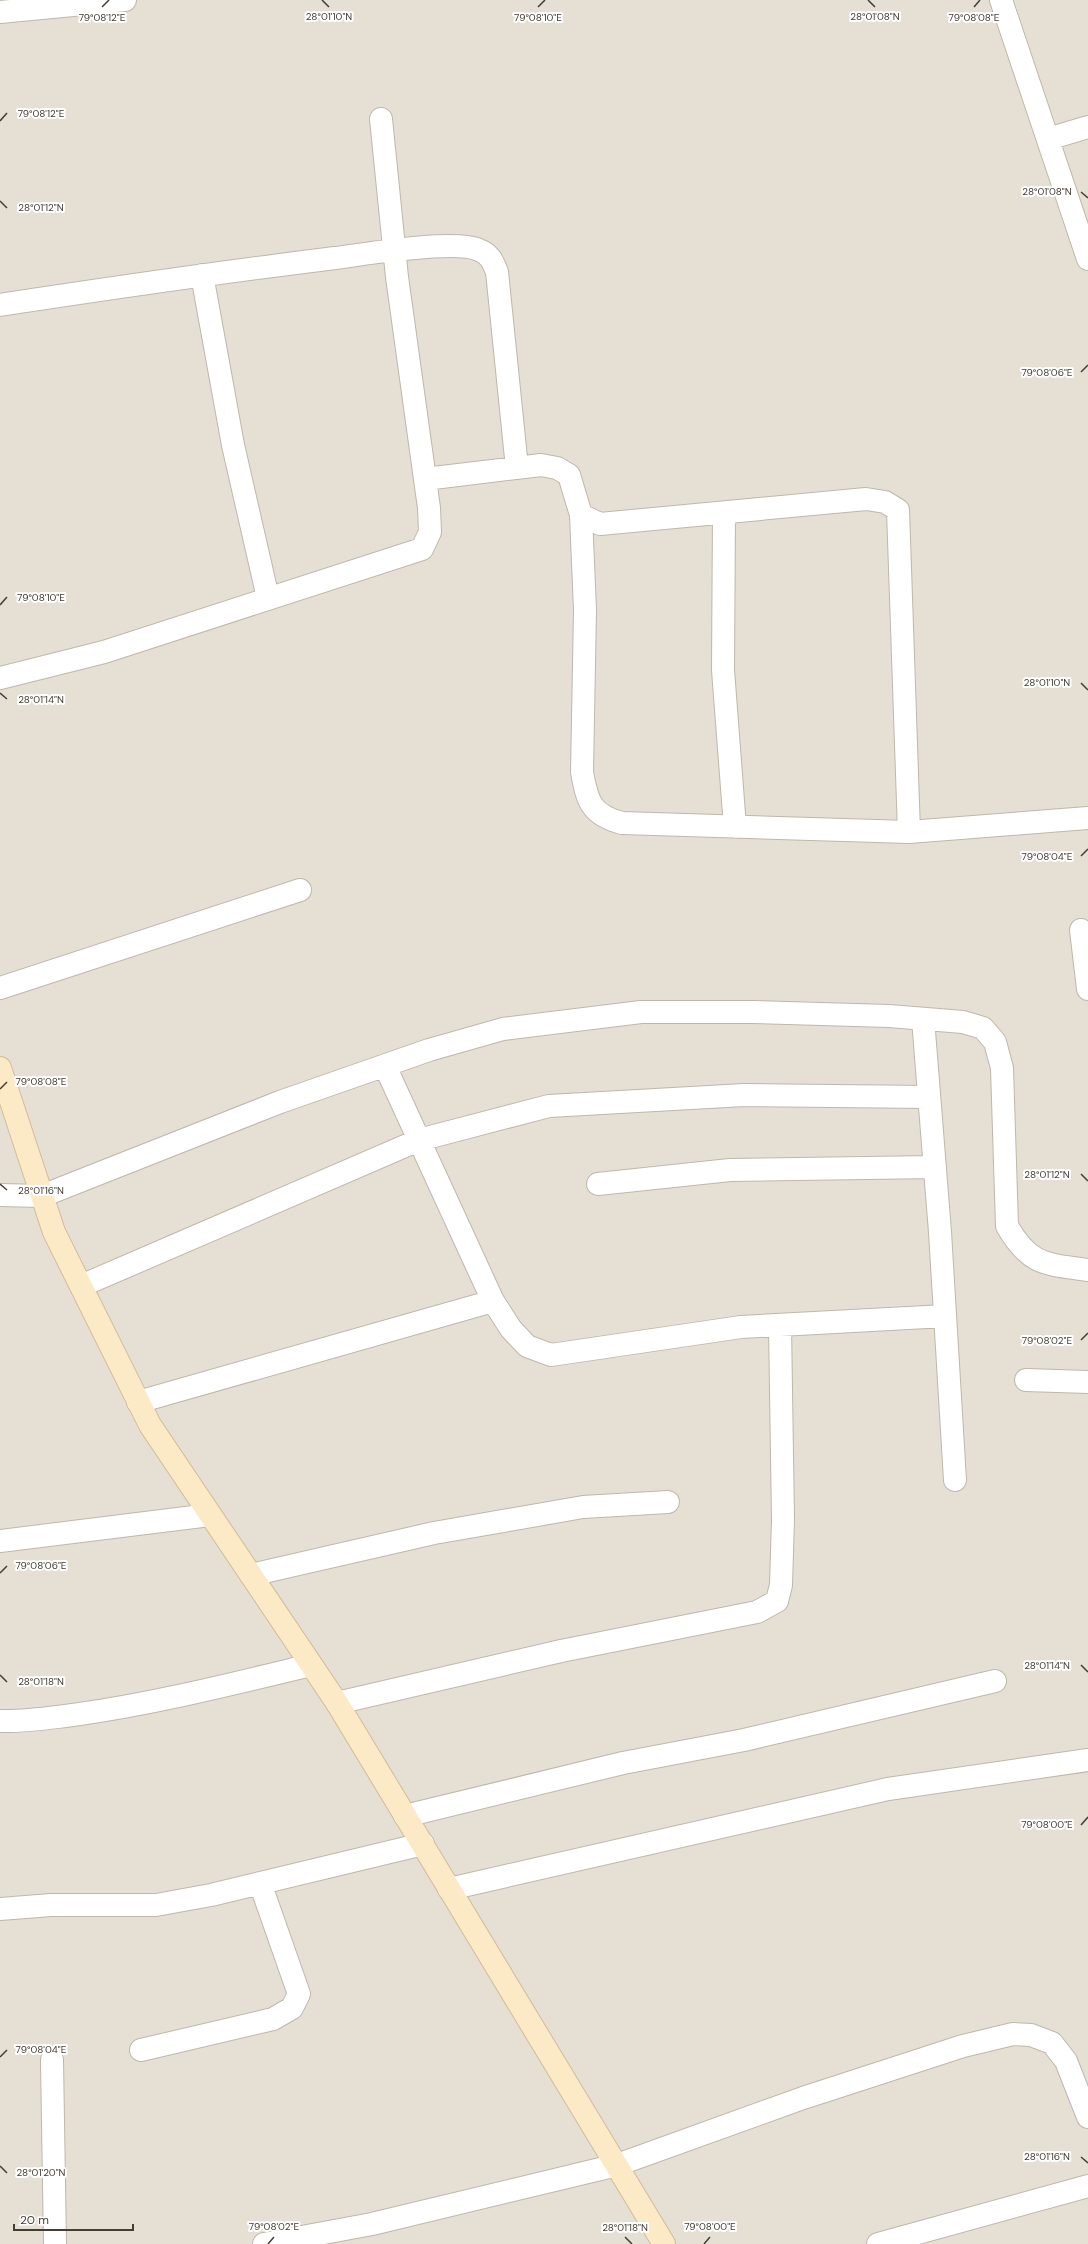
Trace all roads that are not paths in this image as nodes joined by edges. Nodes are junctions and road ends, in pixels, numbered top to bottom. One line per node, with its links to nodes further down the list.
1 (125, 0): 3 (street)
2 (1001, 0): 6 (street)
3 (0, 12)
4 (381, 119): 8 (street)
5 (1088, 127): 6 (street)
6 (1048, 139): 7 (street)
7 (1086, 245)
8 (394, 250): 9 (street); 11 (street); 12 (street)
9 (202, 275): 10 (street); 15 (street)
10 (0, 305)
11 (517, 468): 12 (street); 14 (street)
12 (426, 479): 15 (street)
13 (724, 513): 14 (street); 18 (street); 19 (street)
14 (580, 515): 18 (street)
15 (268, 598): 16 (street)
16 (0, 678)
17 (1088, 818): 19 (street)
18 (735, 827): 19 (street)
19 (909, 832)
20 (300, 890): 22 (street)
21 (1081, 930): 23 (street)
22 (0, 988)
23 (1088, 989)
24 (923, 1019): 25 (street); 27 (street); 33 (street)
25 (385, 1066): 28 (street); 32 (street)
26 (0, 1068): 32 (street)
27 (929, 1097): 28 (street); 29 (street)
28 (419, 1140): 34 (street); 35 (street)
29 (935, 1167): 30 (street); 36 (street)
30 (598, 1184)
31 (0, 1194): 32 (street)
32 (42, 1196): 34 (street)
33 (1088, 1270)
34 (81, 1286): 40 (street)
35 (493, 1301): 37 (street); 40 (street)
36 (945, 1316): 37 (street); 41 (street)
37 (780, 1325): 48 (street)
38 (1026, 1380): 39 (street)
39 (1088, 1382)
40 (138, 1402): 43 (street)
41 (955, 1480)
42 (668, 1502): 45 (street)
43 (210, 1515): 44 (street); 45 (street)
44 (0, 1541)
45 (251, 1575): 46 (street)
46 (311, 1665): 48 (street); 49 (street)
47 (995, 1681): 51 (street)
48 (337, 1703): 51 (street)
49 (0, 1722)
50 (1088, 1760): 54 (street)
51 (405, 1816): 52 (street)
52 (423, 1844): 53 (street); 54 (street)
53 (260, 1883): 55 (street); 56 (street)
54 (449, 1889): 59 (street)
55 (0, 1909)
56 (141, 2050)
57 (52, 2060): 61 (street)
58 (1088, 2117): 59 (street)
59 (617, 2165): 62 (street); 63 (street)
60 (1088, 2186): 64 (street)
61 (55, 2244)
62 (264, 2244)
63 (664, 2244)
64 (878, 2244)

